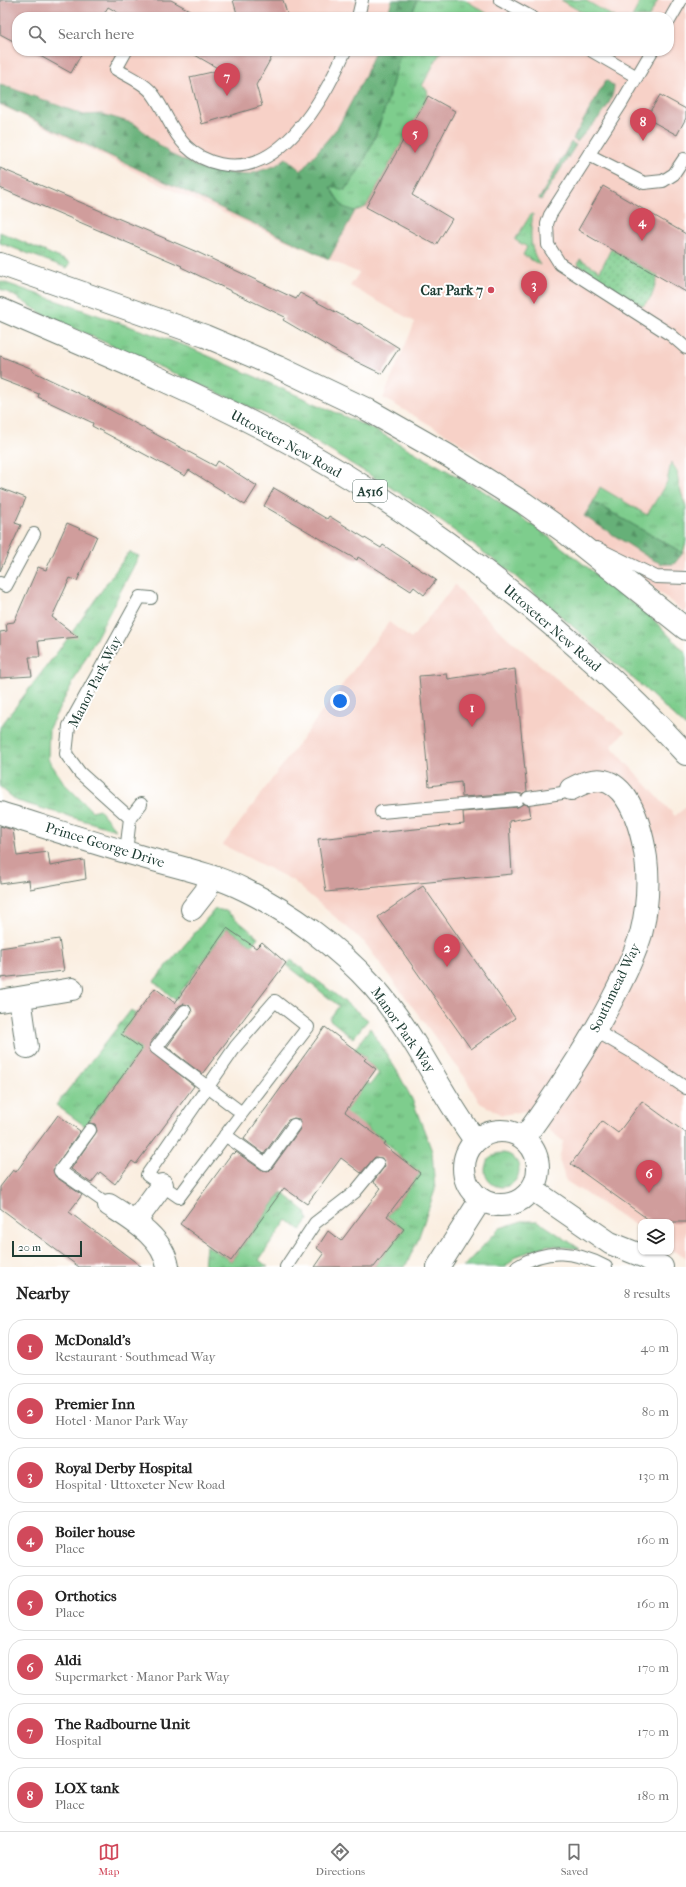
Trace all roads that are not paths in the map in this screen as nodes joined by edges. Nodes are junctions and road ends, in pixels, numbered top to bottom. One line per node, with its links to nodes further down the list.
1 (362, 0): 4 (lane)
2 (500, 0): 5 (lane)
3 (681, 0): 6 (lane)
4 (359, 12)
5 (523, 12)
6 (674, 12)
7 (123, 56): 8 (lane)
8 (342, 56)
9 (601, 56): 11 (lane)
10 (649, 56): 11 (lane)
11 (637, 77): 12 (lane)
12 (589, 155): 13 (lane); 16 (lane)
13 (684, 159)
14 (0, 264): 17 (main road)
15 (0, 309): 23 (main road, Uttoxeter New Road / A516)
16 (686, 348)
17 (566, 533): 19 (lane); 22 (main road)
18 (34, 534): 20 (lane)
19 (686, 578)
20 (0, 583)
21 (151, 598): 28 (lane, Manor Park Way)
22 (686, 627)
23 (686, 754)
24 (567, 791): 26 (lane); 35 (main road, Southmead Way)
25 (141, 804): 28 (lane)
26 (381, 812)
27 (0, 813): 29 (main road, Prince George Drive)
28 (130, 818): 29 (lane)
29 (126, 852): 30 (main road, Prince George Drive)
30 (211, 876): 31 (main road); 44 (main road, Manor Park Way)
31 (192, 909)
32 (72, 989): 33 (main road)
33 (10, 999): 36 (main road)
34 (185, 1011): 37 (lane)
35 (596, 1031): 38 (lane); 43 (main road, Southmead Way)
36 (27, 1047)
37 (208, 1086): 39 (lane); 39 (lane); 46 (lane)
38 (686, 1088)
39 (242, 1113): 42 (lane)
40 (294, 1125): 42 (lane)
41 (90, 1130): 49 (lane)
42 (225, 1135): 46 (lane)
43 (524, 1138): 44 (main road); 47 (main road)
44 (475, 1140): 48 (main road)
45 (378, 1164): 53 (lane)
46 (162, 1185): 50 (main road)
47 (532, 1189): 48 (main road); 51 (main road)
48 (481, 1200): 54 (main road)
49 (109, 1205): 50 (main road)
50 (135, 1222): 52 (main road)
51 (610, 1243): 57 (main road); 58 (main road)
52 (168, 1267)
53 (286, 1267)
54 (438, 1267)
55 (517, 1267): 56 (lane)
56 (606, 1267)
57 (629, 1267)
58 (662, 1267)

